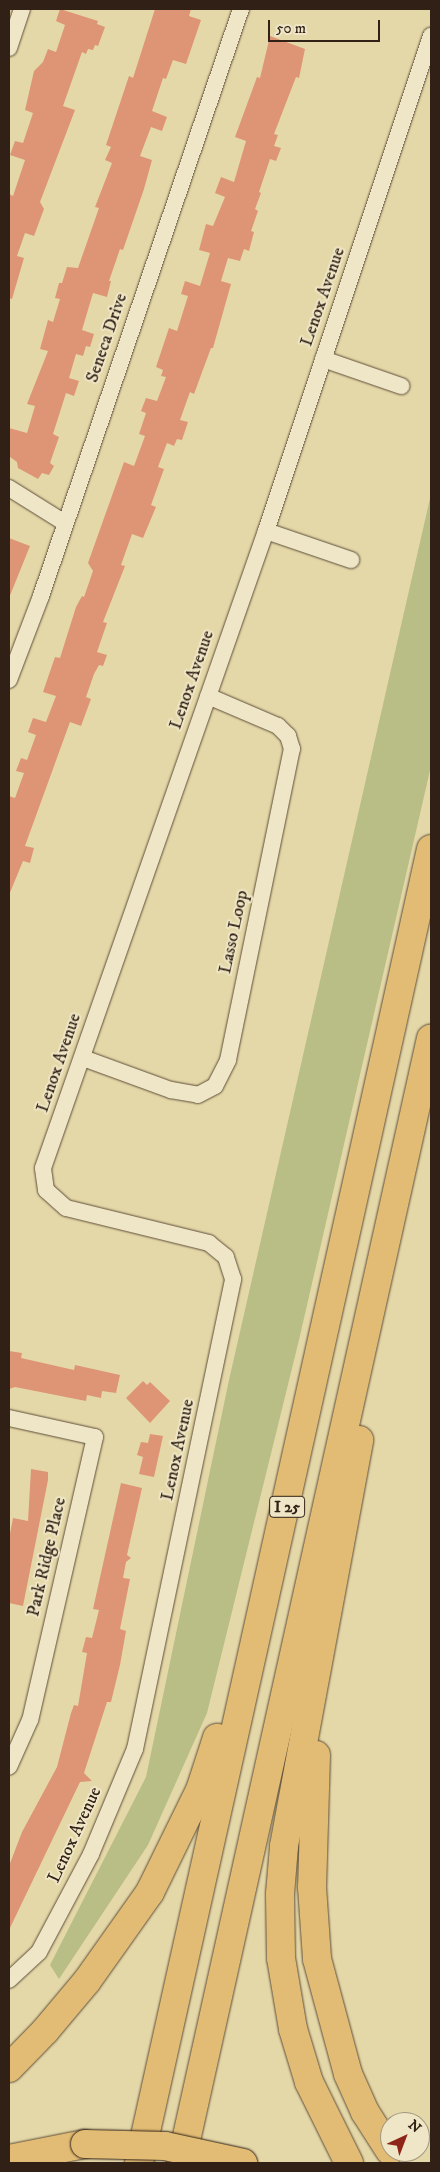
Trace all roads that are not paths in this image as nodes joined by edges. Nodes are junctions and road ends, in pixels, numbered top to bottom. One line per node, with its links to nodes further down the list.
1 (22, 9): 4 (street)
2 (241, 9): 8 (street, Seneca Drive)
3 (431, 36): 5 (street, Lenox Avenue)
4 (9, 48)
5 (323, 359): 6 (street); 9 (street, Lenox Avenue)
6 (401, 386)
7 (9, 488): 8 (street)
8 (64, 523): 11 (street, Seneca Drive)
9 (266, 531): 10 (street); 12 (street, Lenox Avenue)
10 (350, 560)
11 (9, 680)
12 (208, 696): 15 (street, Lenox Avenue); 15 (street, Lasso Loop)
13 (431, 849): 18 (highway, I 25)
14 (431, 1038): 16 (highway, I 25)
15 (83, 1058): 21 (street, Lenox Avenue)
16 (380, 1267): 19 (highway); 26 (highway, I 25)
17 (9, 1418): 20 (street, Park Ridge Place)
18 (279, 1546): 22 (highway); 25 (highway, I 25)
19 (325, 1640): 23 (highway); 28 (highway)
20 (9, 1767)
21 (9, 1980)
22 (9, 2068)
23 (380, 2135)
24 (9, 2159): 27 (highway, bridge)
25 (139, 2163)
26 (181, 2163)
27 (244, 2163)
28 (349, 2163)

